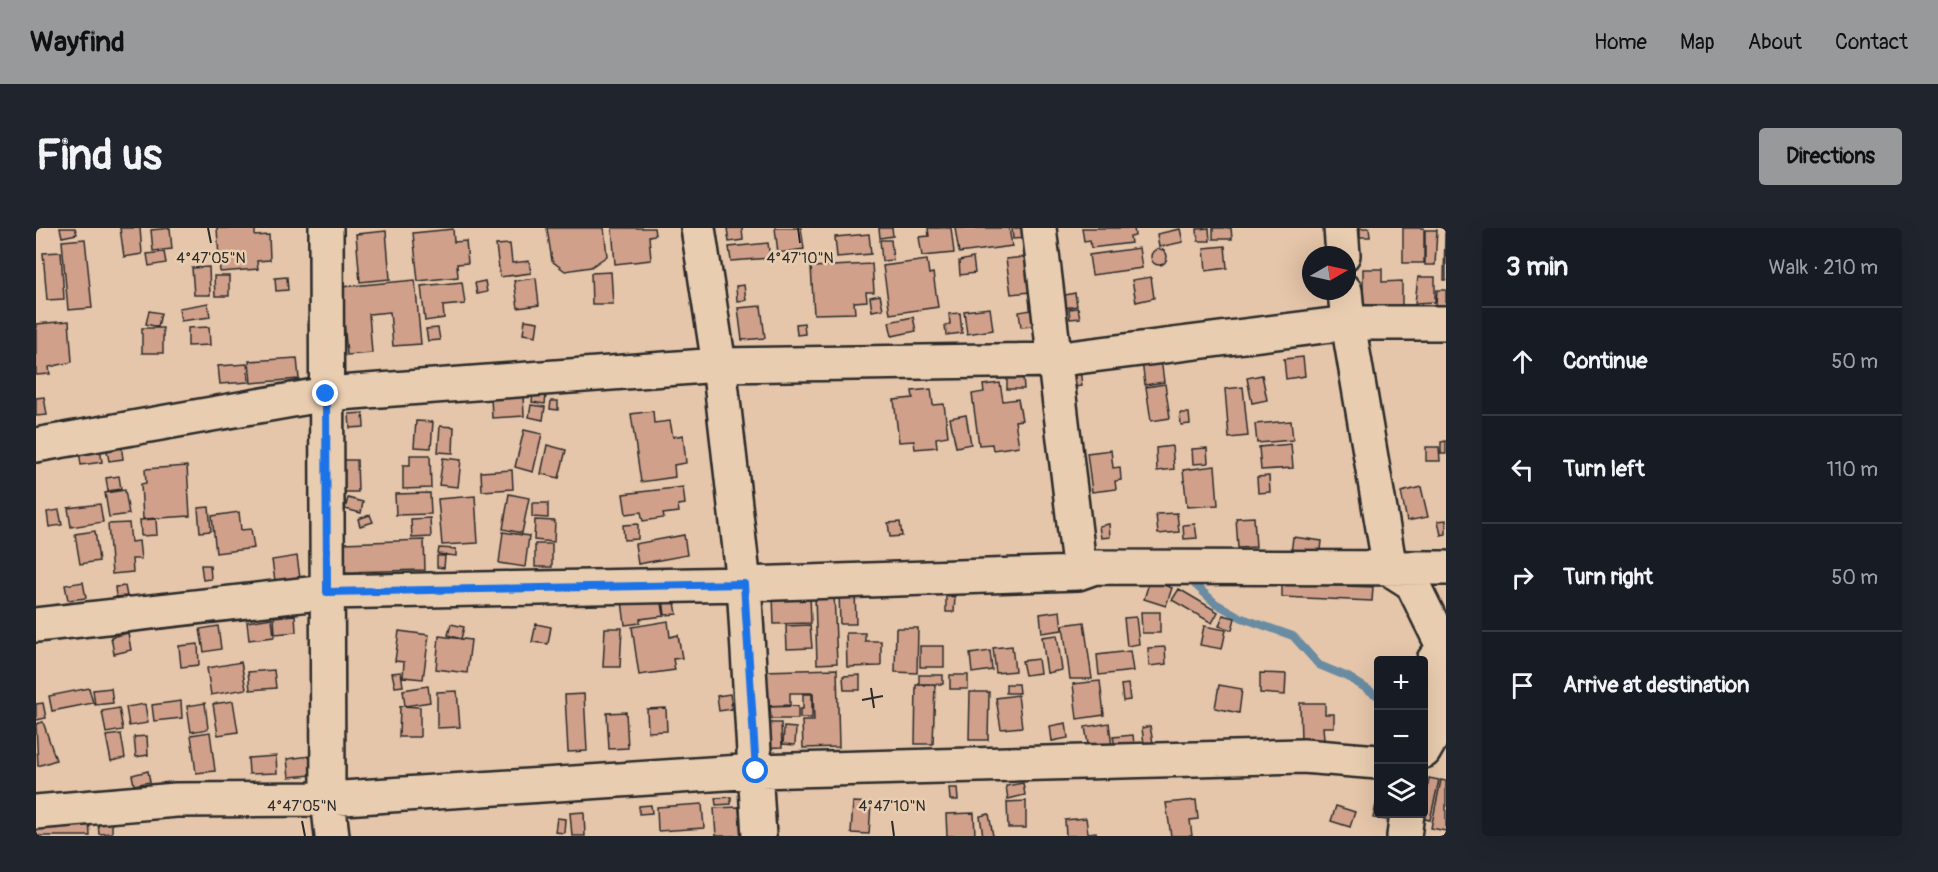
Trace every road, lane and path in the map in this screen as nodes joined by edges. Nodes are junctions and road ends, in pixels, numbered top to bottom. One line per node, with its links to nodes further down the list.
1 (326, 228): 11 (street)
2 (698, 228): 10 (street)
3 (1039, 228): 9 (street)
4 (1341, 228): 5 (street)
5 (1342, 246)
6 (1346, 300): 7 (street)
7 (1348, 323): 8 (street); 9 (street); 14 (street)
8 (1446, 323)
9 (1053, 360): 10 (street); 15 (street)
10 (719, 365): 11 (street); 16 (street)
11 (326, 394): 12 (street); 17 (street)
12 (36, 445)
13 (1446, 568): 14 (street)
14 (1390, 569): 15 (street); 19 (street)
15 (1078, 573): 16 (street)
16 (744, 584): 17 (street); 22 (street)
17 (327, 592): 18 (street); 23 (street)
18 (36, 625)
19 (1442, 643): 20 (street)
20 (1428, 744)
21 (1374, 762): 22 (street)
22 (756, 771): 23 (street); 27 (street)
23 (328, 799): 24 (street); 26 (street)
24 (36, 812)
25 (1406, 818): 28 (street)
26 (332, 836)
27 (759, 836)
28 (1404, 836)

